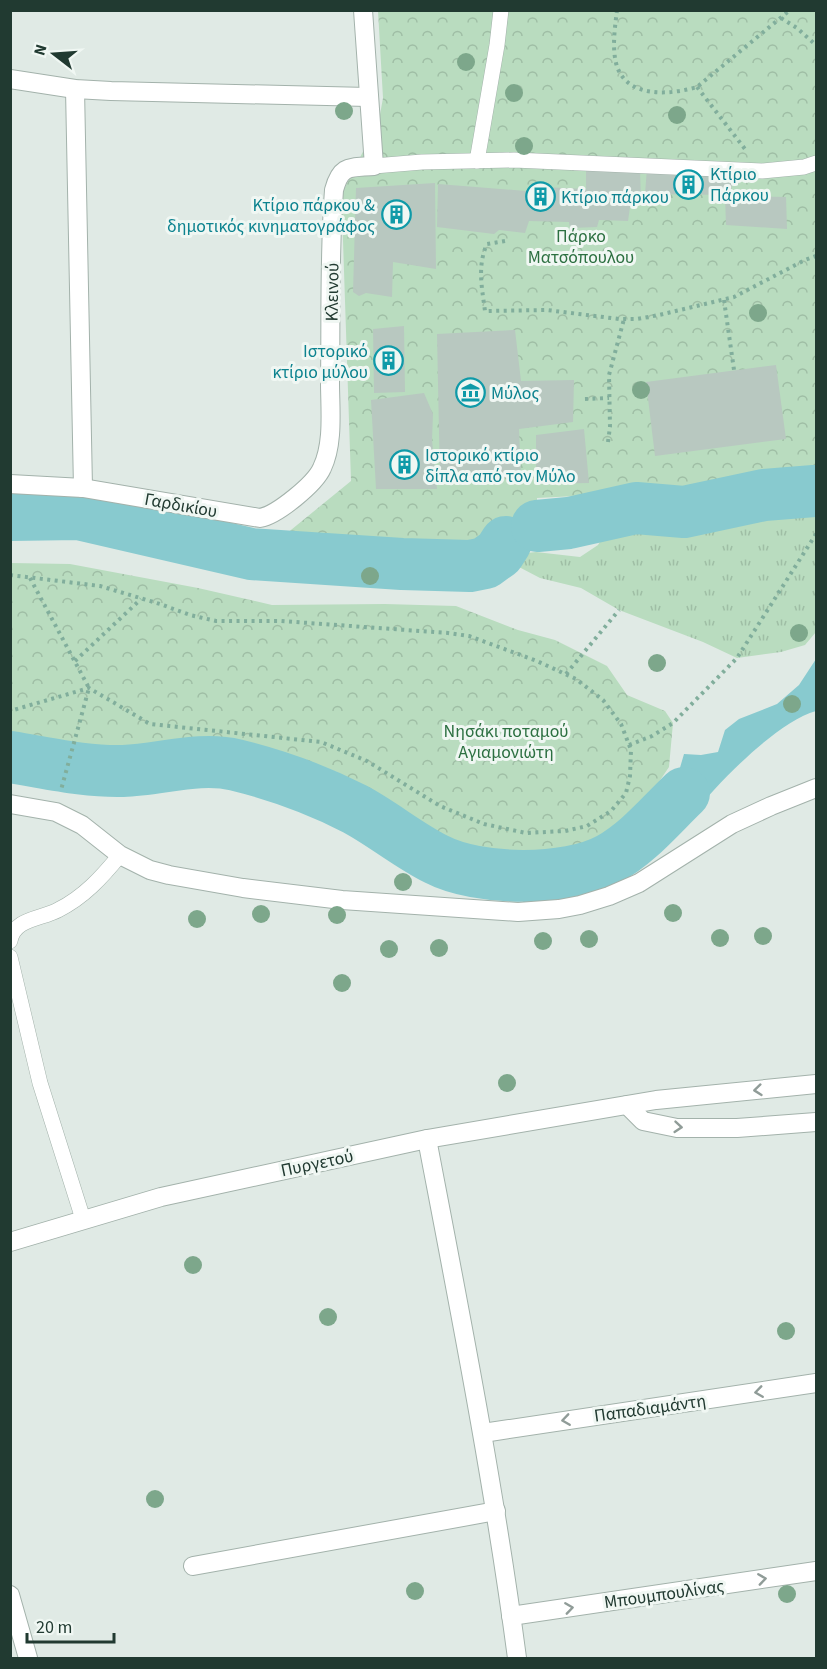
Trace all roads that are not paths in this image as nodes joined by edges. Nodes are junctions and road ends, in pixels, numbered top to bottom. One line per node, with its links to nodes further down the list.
1 (363, 10): 5 (street)
2 (501, 10): 6 (lane)
3 (10, 79): 4 (street)
4 (75, 89): 5 (street); 11 (street)
5 (368, 96): 8 (street)
6 (477, 161): 7 (lane); 8 (lane)
7 (816, 163)
8 (374, 166): 9 (street, Κλεινού)
9 (326, 459): 11 (street, Γαρδικίου)
10 (10, 484): 11 (street, Γαρδικίου)
11 (83, 488)
12 (816, 788): 14 (street)
13 (10, 804): 14 (street)
14 (120, 855): 15 (lane)
15 (10, 941)
16 (10, 957): 21 (lane)
17 (816, 1084): 18 (street, Πυργετού, one-way to 18)
18 (627, 1105): 19 (street, one-way to 19); 20 (street, Πυργετού)
19 (816, 1122)
20 (427, 1139): 21 (street, Πυργετού); 24 (street)
21 (83, 1219): 22 (street, Πυργετού)
22 (10, 1242)
23 (816, 1383): 24 (street, Παπαδιαμάντη, one-way to 24)
24 (483, 1432): 25 (street)
25 (496, 1511): 26 (street); 29 (street)
26 (193, 1566)
27 (816, 1571): 29 (street, Μπουμπουλίνας, one-way to 27)
28 (10, 1595): 30 (street)
29 (511, 1616): 31 (street)
30 (28, 1659)
31 (517, 1659)

